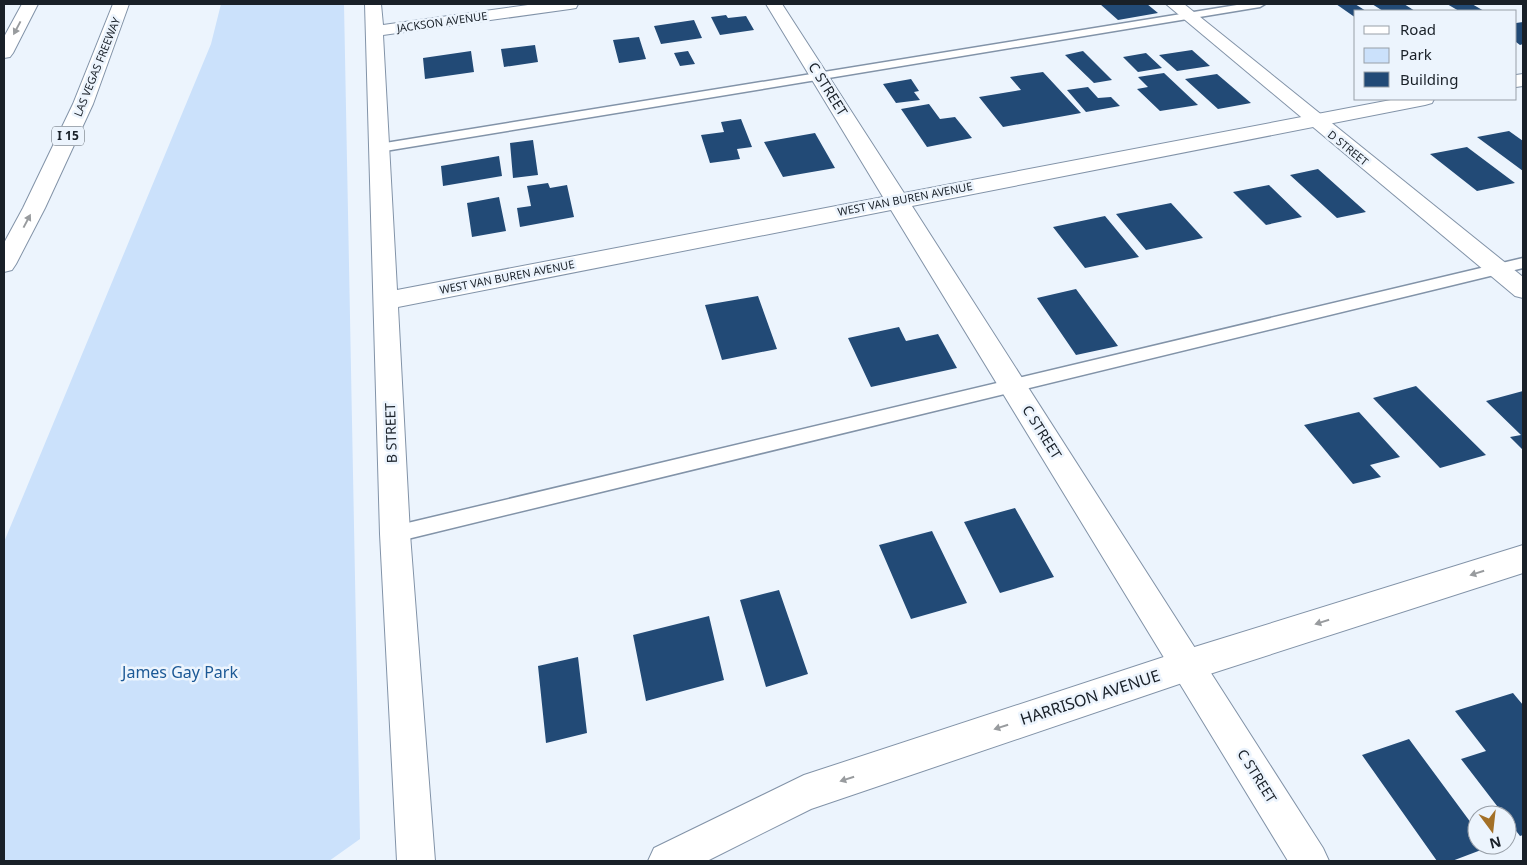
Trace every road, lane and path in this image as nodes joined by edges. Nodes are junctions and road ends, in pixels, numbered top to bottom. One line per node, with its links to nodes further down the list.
1 (30, 4): 9 (main road, one-way to 9)
2 (122, 4): 16 (main road, LAS VEGAS FREEWAY / I 15, one-way to 2)
3 (373, 4): 8 (main road, B STREET)
4 (570, 4): 8 (main road, JACKSON AVENUE)
5 (774, 4): 10 (main road, C STREET)
6 (1260, 4): 7 (lane)
7 (1181, 10): 10 (lane); 12 (main road, D STREET)
8 (374, 32): 13 (main road, B STREET)
9 (4, 53)
10 (819, 76): 13 (lane); 14 (main road, C STREET)
11 (1420, 100): 12 (main road, WEST VAN BUREN AVENUE)
12 (1314, 120): 14 (main road, WEST VAN BUREN AVENUE); 17 (main road, D STREET)
13 (379, 148): 19 (main road, B STREET)
14 (898, 201): 19 (main road, WEST VAN BUREN AVENUE); 20 (main road, C STREET)
15 (1523, 263): 17 (lane)
16 (4, 264)
17 (1497, 270): 18 (main road, D STREET); 20 (lane)
18 (1523, 290)
19 (385, 301): 21 (main road, B STREET)
20 (1013, 386): 21 (lane); 23 (main road, C STREET)
21 (395, 534): 24 (main road, B STREET)
22 (1523, 559): 23 (main road, HARRISON AVENUE, one-way to 23)
23 (1188, 665): 25 (main road, HARRISON AVENUE, one-way to 25); 26 (main road, C STREET)
24 (416, 861)
25 (667, 861)
26 (1310, 861)

